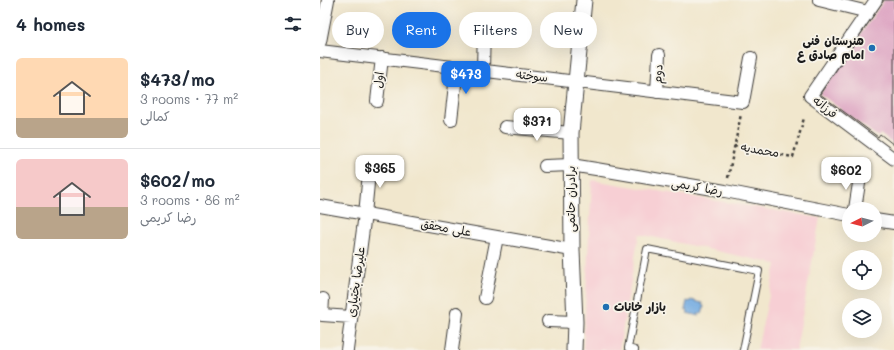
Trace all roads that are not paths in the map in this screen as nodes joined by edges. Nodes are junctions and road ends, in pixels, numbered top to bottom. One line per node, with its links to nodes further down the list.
1 (584, 0): 14 (street, برادران حاتمی)
2 (819, 0): 5 (street)
3 (876, 0): 5 (street, فرزانه)
4 (325, 3): 6 (street)
5 (868, 12): 20 (street, فرزانه)
6 (320, 42)
7 (484, 48): 13 (street)
8 (320, 51): 10 (street, سوخته)
9 (659, 55): 15 (street, دوم)
10 (382, 58): 12 (street, سوخته); 16 (street, اول)
11 (751, 58): 15 (street, سوخته)
12 (457, 67): 13 (street, سوخته); 17 (street)
13 (483, 70): 14 (street, سوخته)
14 (576, 81): 15 (street, سوخته); 19 (street, برادران حاتمی)
15 (657, 92)
16 (377, 101)
17 (451, 120)
18 (505, 127): 19 (street)
19 (571, 133): 22 (street, برادران حاتمی)
20 (894, 159)
21 (370, 163): 27 (street, علیرضا بختیاری)
22 (571, 165): 23 (street, رضا کریمی); 28 (street, رضا کریمی); 32 (street, برادران حاتمی)
23 (545, 166)
24 (860, 177): 25 (street)
25 (857, 202)
26 (320, 206): 27 (street, علی محقق)
27 (365, 214): 31 (street, علی محقق); 36 (street, علیرضا بختیاری)
28 (842, 214)
29 (882, 221): 30 (street)
30 (894, 223)
31 (497, 238): 32 (street, علی محقق); 33 (street)
32 (572, 250): 38 (street, برادران حاتمی)
33 (485, 298)
34 (323, 299): 36 (street)
35 (457, 313): 40 (street)
36 (351, 317): 39 (street, علیرضا بختیاری)
37 (548, 321): 38 (street)
38 (575, 322): 41 (street, برادران حاتمی)
39 (347, 350)
40 (452, 350)
41 (574, 350)
42 (635, 350): 43 (lane)
43 (743, 350)

